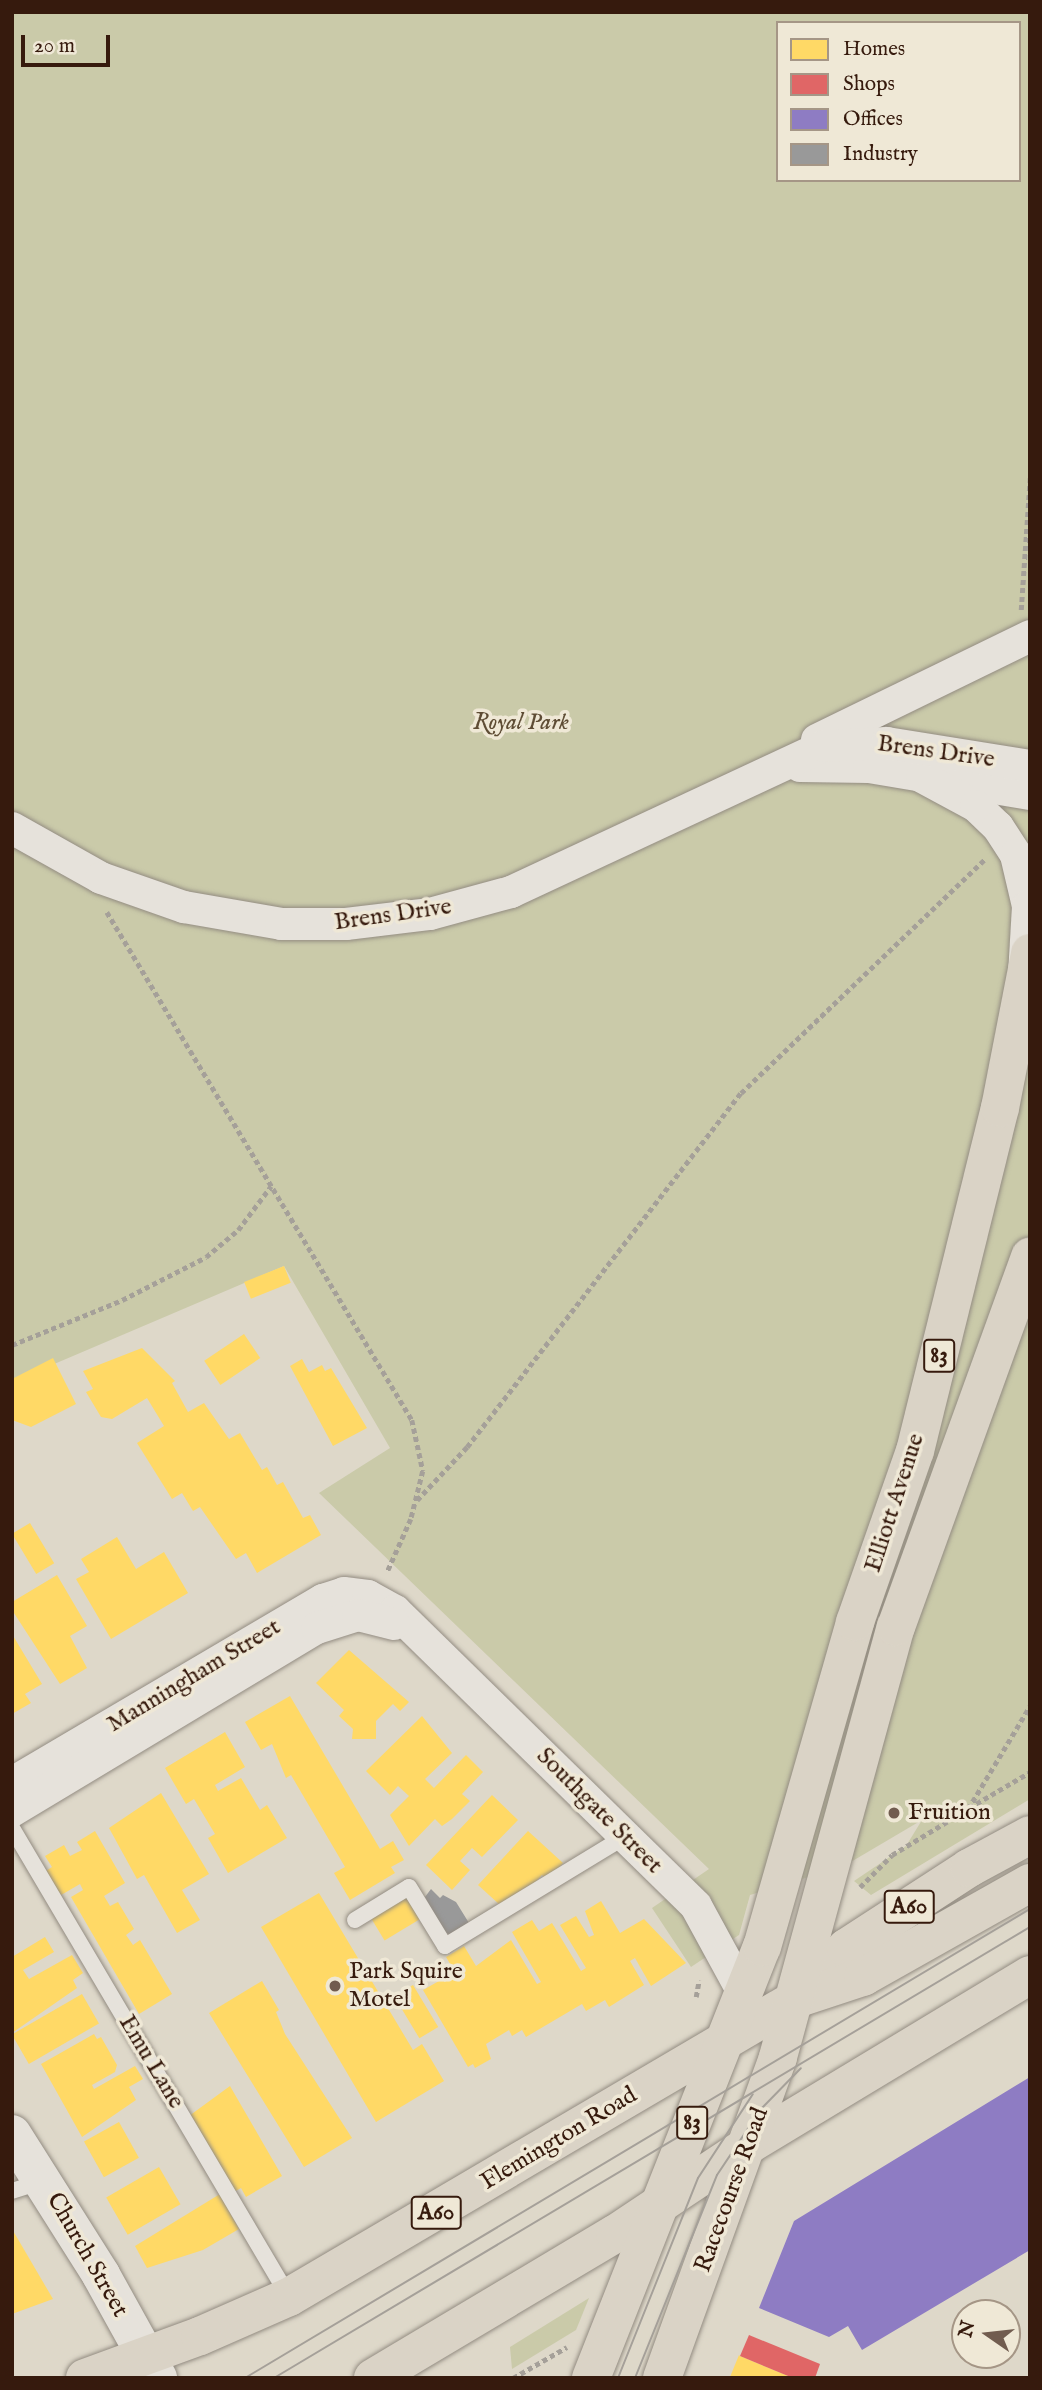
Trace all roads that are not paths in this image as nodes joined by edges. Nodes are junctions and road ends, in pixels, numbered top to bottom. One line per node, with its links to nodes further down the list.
1 (1027, 638): 3 (street)
2 (1030, 766): 3 (street, Brens Drive)
3 (771, 768): 4 (street, Brens Drive); 6 (street, Brens Drive)
4 (922, 777): 5 (street, Brens Drive); 8 (street)
5 (1030, 794)
6 (12, 828)
7 (1030, 953): 8 (main road, Elliott Avenue / 83)
8 (1016, 1022): 19 (main road, Elliott Avenue / 83)
9 (1030, 1256): 20 (main road, Elliott Avenue / 83)
10 (378, 1609): 11 (street, Manningham Street); 12 (street, Manningham Street); 15 (street, Southgate Street)
11 (12, 1783)
12 (12, 1811)
13 (12, 1828): 26 (lane, Emu Lane)
14 (1030, 1835): 20 (main road, Flemington Road / A60)
15 (626, 1836): 17 (lane); 19 (street, Southgate Street)
16 (1030, 1884): 20 (main road, Flemington Road / A60)
17 (355, 1920)
18 (1030, 1975): 23 (main road)
19 (744, 1994): 21 (main road, Elliott Avenue / 83)
20 (799, 1998): 21 (main road, Flemington Road / A60); 23 (main road, Racecourse Road / 83)
21 (724, 2042): 25 (main road, 83); 26 (main road, Flemington Road / A60)
22 (12, 2134): 24 (street, Church Street)
23 (750, 2144): 25 (main road); 31 (main road, Racecourse Road / 83)
24 (28, 2186): 27 (street, Church Street)
25 (660, 2204): 29 (main road); 30 (main road, 83)
26 (289, 2297): 27 (main road, Flemington Road / A60)
27 (151, 2367): 28 (main road, Flemington Road / A60)
28 (85, 2378)
29 (373, 2378)
30 (591, 2378)
31 (662, 2378)

